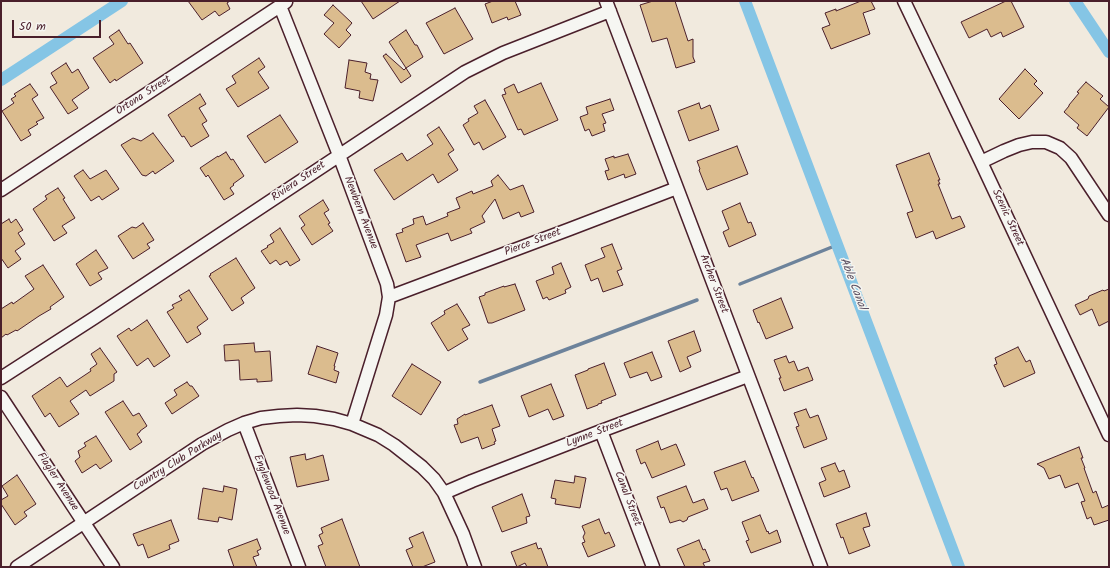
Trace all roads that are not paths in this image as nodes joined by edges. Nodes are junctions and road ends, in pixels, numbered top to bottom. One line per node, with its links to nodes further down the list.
1 (904, 1): 5 (street, Scenic Street)
2 (284, 3): 4 (street, Newbern Avenue); 7 (street, Ortona Street)
3 (608, 6): 4 (street, Riviera Street); 6 (street, Archer Street)
4 (339, 155): 9 (street, Newbern Avenue); 11 (street, Riviera Street)
5 (981, 162): 8 (street); 16 (street, Scenic Street)
6 (677, 188): 9 (street, Pierce Street); 10 (street, Archer Street)
7 (1, 190)
8 (1109, 215)
9 (389, 296): 14 (street, Newbern Avenue)
10 (748, 376): 15 (street, Lynne Street); 24 (street, Archer Street)
11 (1, 378)
12 (1, 397): 18 (street, Flagler Avenue)
13 (244, 423): 14 (street, Country Club Parkway); 18 (street, Country Club Parkway); 21 (street, Englewood Avenue)
14 (352, 424): 17 (street, Country Club Parkway)
15 (602, 431): 17 (street, Lynne Street); 23 (street, Canal Street)
16 (1109, 435)
17 (444, 493): 22 (street, Country Club Parkway)
18 (84, 523): 19 (street, Country Club Parkway); 20 (street, Flagler Avenue)
19 (17, 567)
20 (113, 567)
21 (298, 567)
22 (476, 567)
23 (653, 567)
24 (820, 567)

